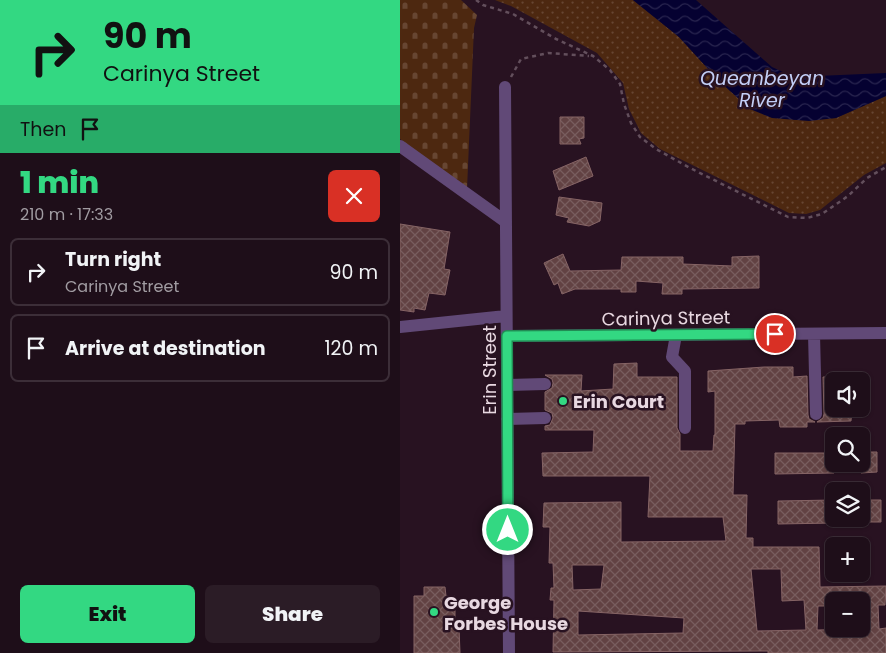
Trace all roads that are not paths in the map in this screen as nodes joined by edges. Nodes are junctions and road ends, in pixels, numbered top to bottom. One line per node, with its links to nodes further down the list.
1 (505, 87): 5 (street, Erin Street)
2 (400, 146): 4 (street)
3 (400, 160): 4 (street)
4 (422, 161): 5 (street)
5 (506, 222): 6 (street, Erin Street)
6 (506, 316): 7 (street); 11 (street, Erin Street)
7 (400, 327)
8 (886, 333): 9 (street, Carinya Street)
9 (814, 334): 10 (street, Carinya Street); 14 (street)
10 (676, 335): 11 (street, Carinya Street); 17 (street)
11 (507, 336): 13 (street, Erin Street)
12 (545, 384): 13 (street)
13 (507, 386): 16 (street, Erin Street)
14 (816, 414)
15 (545, 418): 16 (street)
16 (507, 419): 18 (street, Erin Street)
17 (685, 428)
18 (509, 653)

